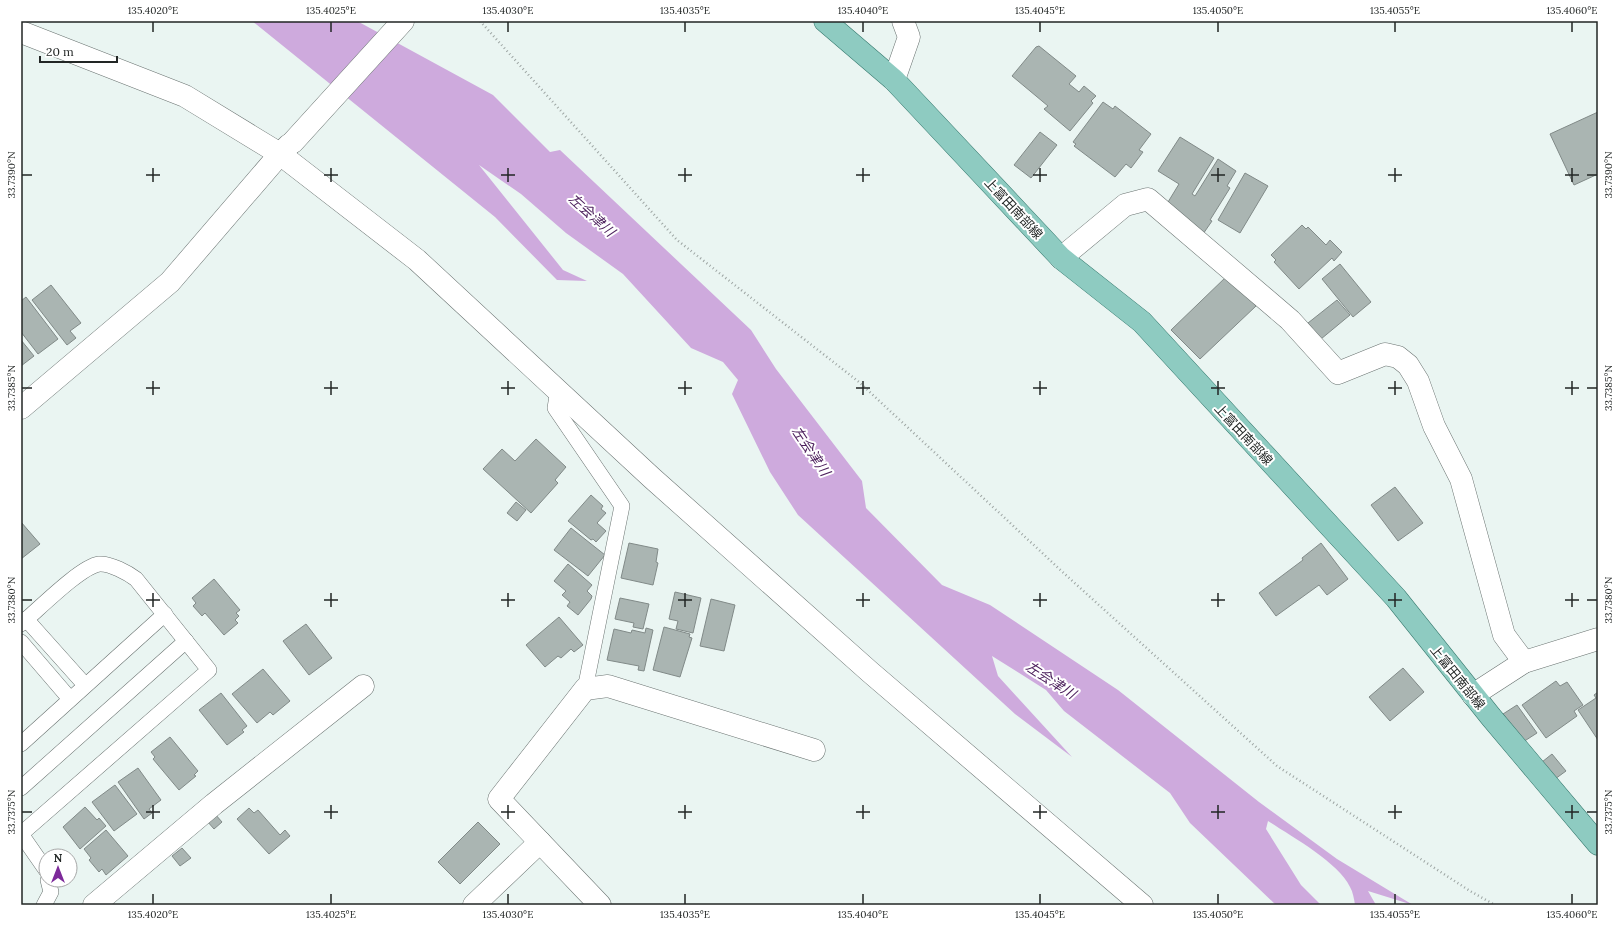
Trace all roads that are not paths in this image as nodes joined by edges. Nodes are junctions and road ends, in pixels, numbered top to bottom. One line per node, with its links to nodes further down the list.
1 (403, 21): 6 (street)
2 (825, 21): 5 (main road, 上富田南部線)
3 (903, 21): 5 (street)
4 (21, 32): 6 (street)
5 (894, 80): 7 (main road, 上富田南部線)
6 (286, 148): 8 (street); 9 (street)
7 (1061, 258): 15 (street); 19 (main road, 上富田南部線)
8 (558, 390): 18 (lane); 33 (street)
9 (21, 408)
10 (165, 614): 11 (lane); 13 (lane); 16 (lane)
11 (24, 622): 16 (lane)
12 (1598, 639): 15 (street)
13 (186, 641): 23 (lane); 24 (lane)
14 (21, 642): 20 (lane)
15 (1524, 662): 19 (street)
16 (85, 685): 20 (lane)
17 (363, 686): 30 (street)
18 (585, 689): 22 (street); 25 (street)
19 (1473, 695): 26 (main road, 上富田南部線)
20 (70, 699): 21 (lane)
21 (21, 744)
22 (814, 750)
23 (21, 788)
24 (21, 834): 27 (lane)
25 (540, 842): 31 (street); 32 (street)
26 (1598, 844)
27 (38, 858)
28 (50, 888): 29 (lane)
29 (44, 905)
30 (94, 905)
31 (474, 905)
32 (600, 905)
33 (1142, 905)

